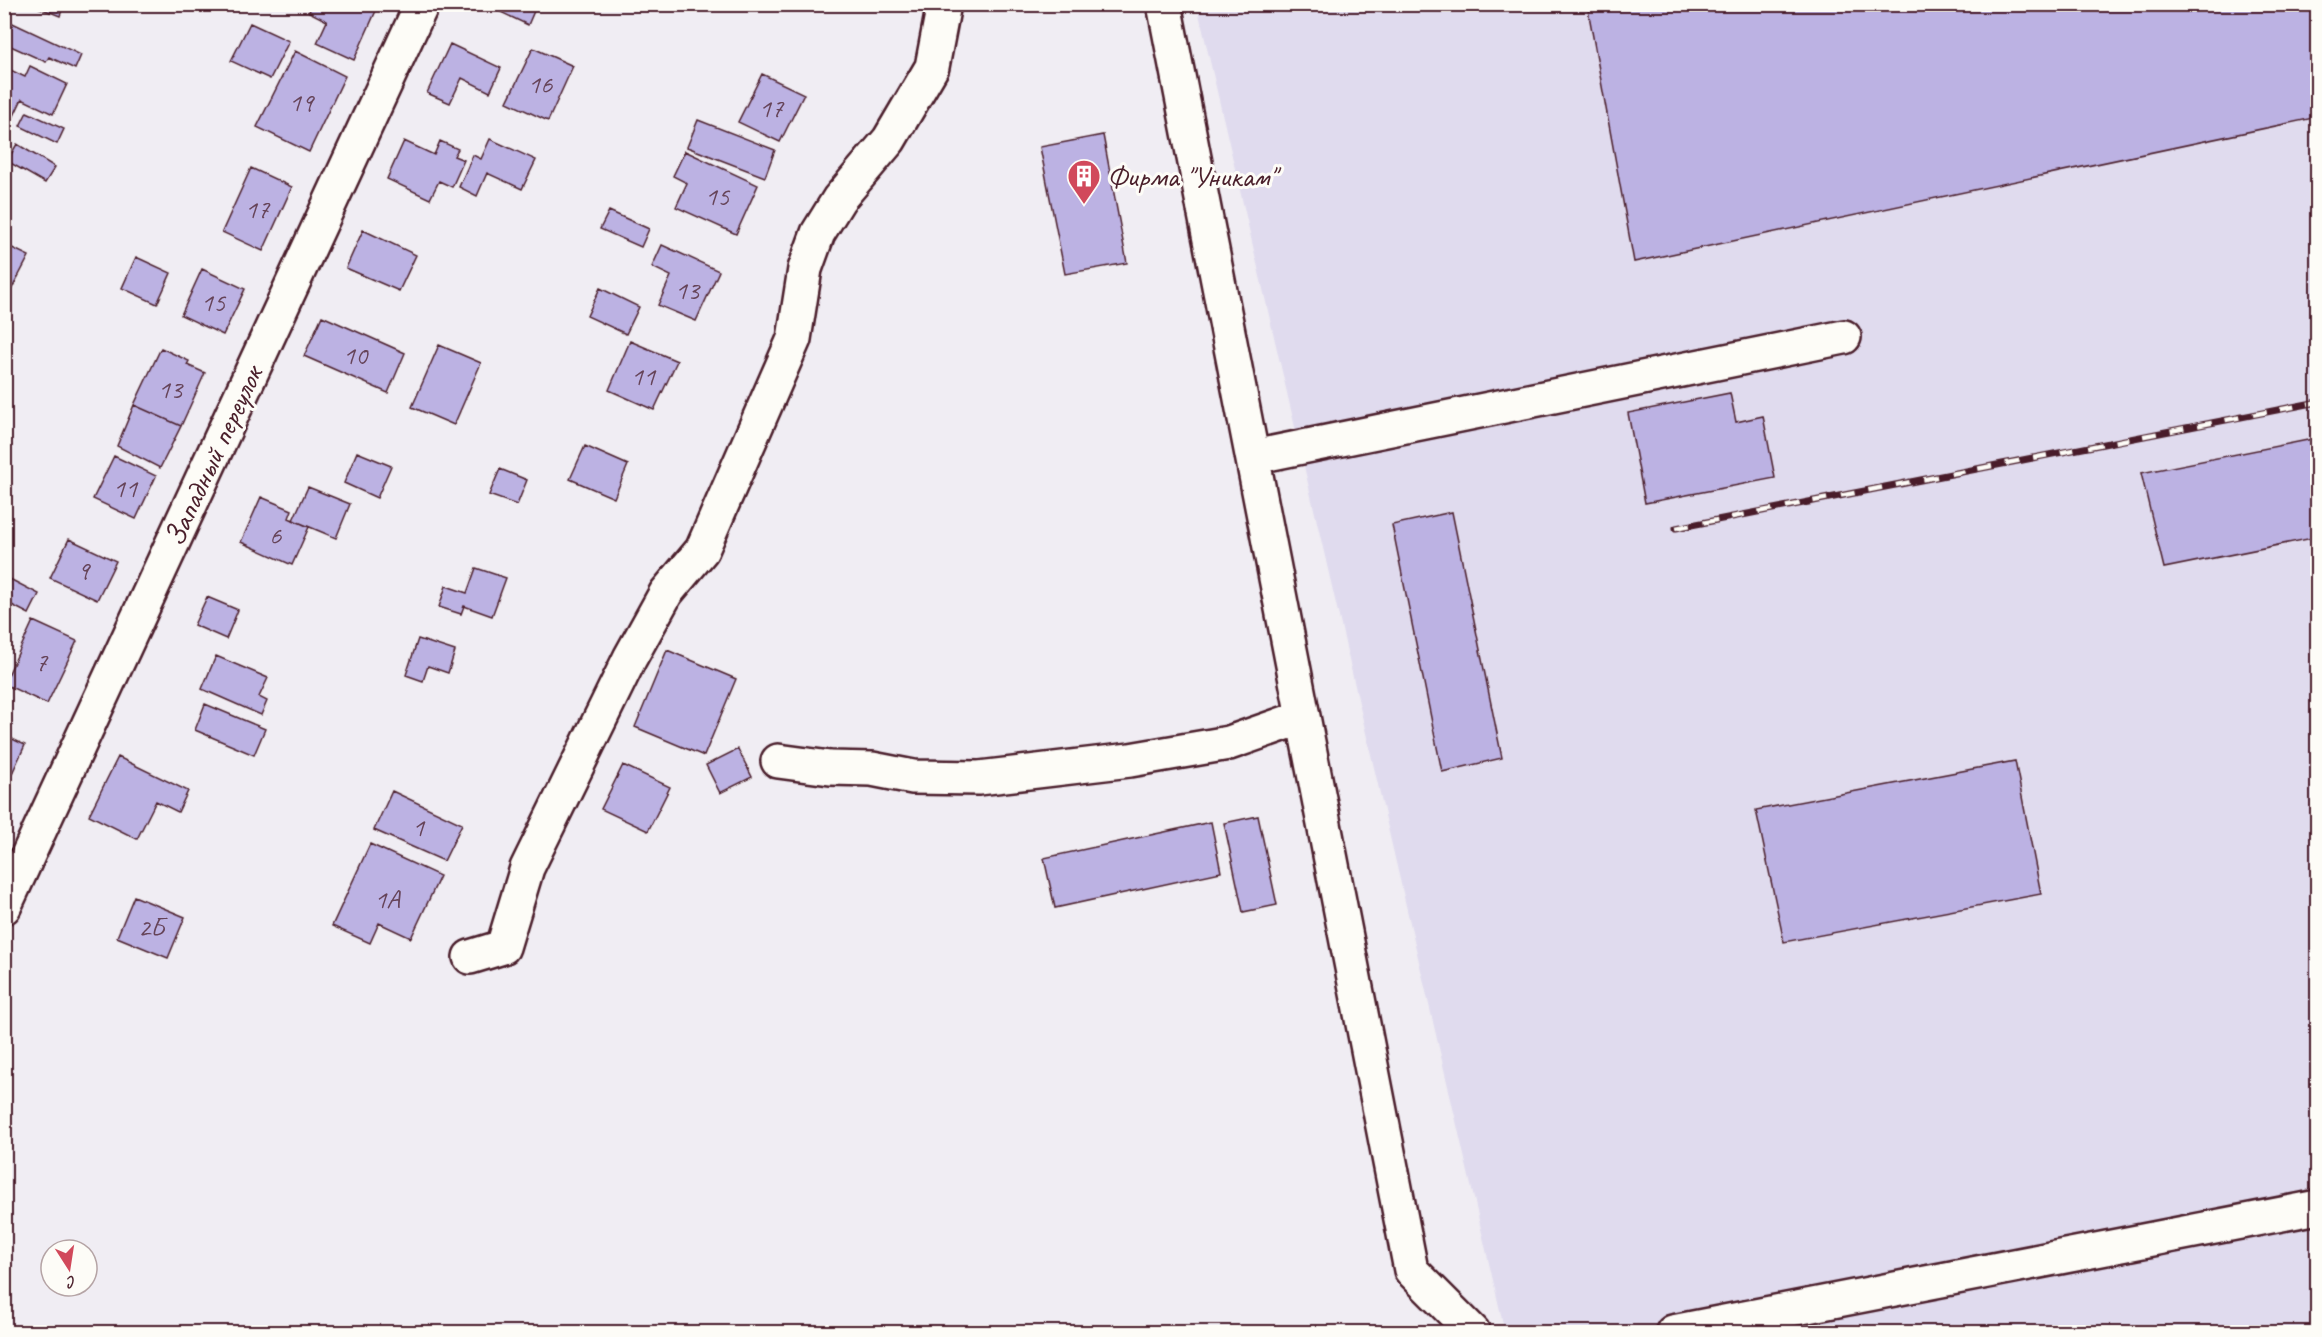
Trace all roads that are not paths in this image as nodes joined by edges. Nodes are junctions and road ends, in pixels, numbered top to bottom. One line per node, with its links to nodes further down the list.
1 (422, 4): 8 (street, Западный переулок)
2 (944, 4): 9 (street)
3 (1164, 4): 5 (street)
4 (1844, 336): 5 (street)
5 (1252, 457): 6 (street)
6 (1303, 717): 7 (street); 11 (street)
7 (778, 761)
8 (4, 907)
9 (470, 957)
10 (2318, 1207): 12 (street)
11 (1473, 1332)
12 (1673, 1332)

